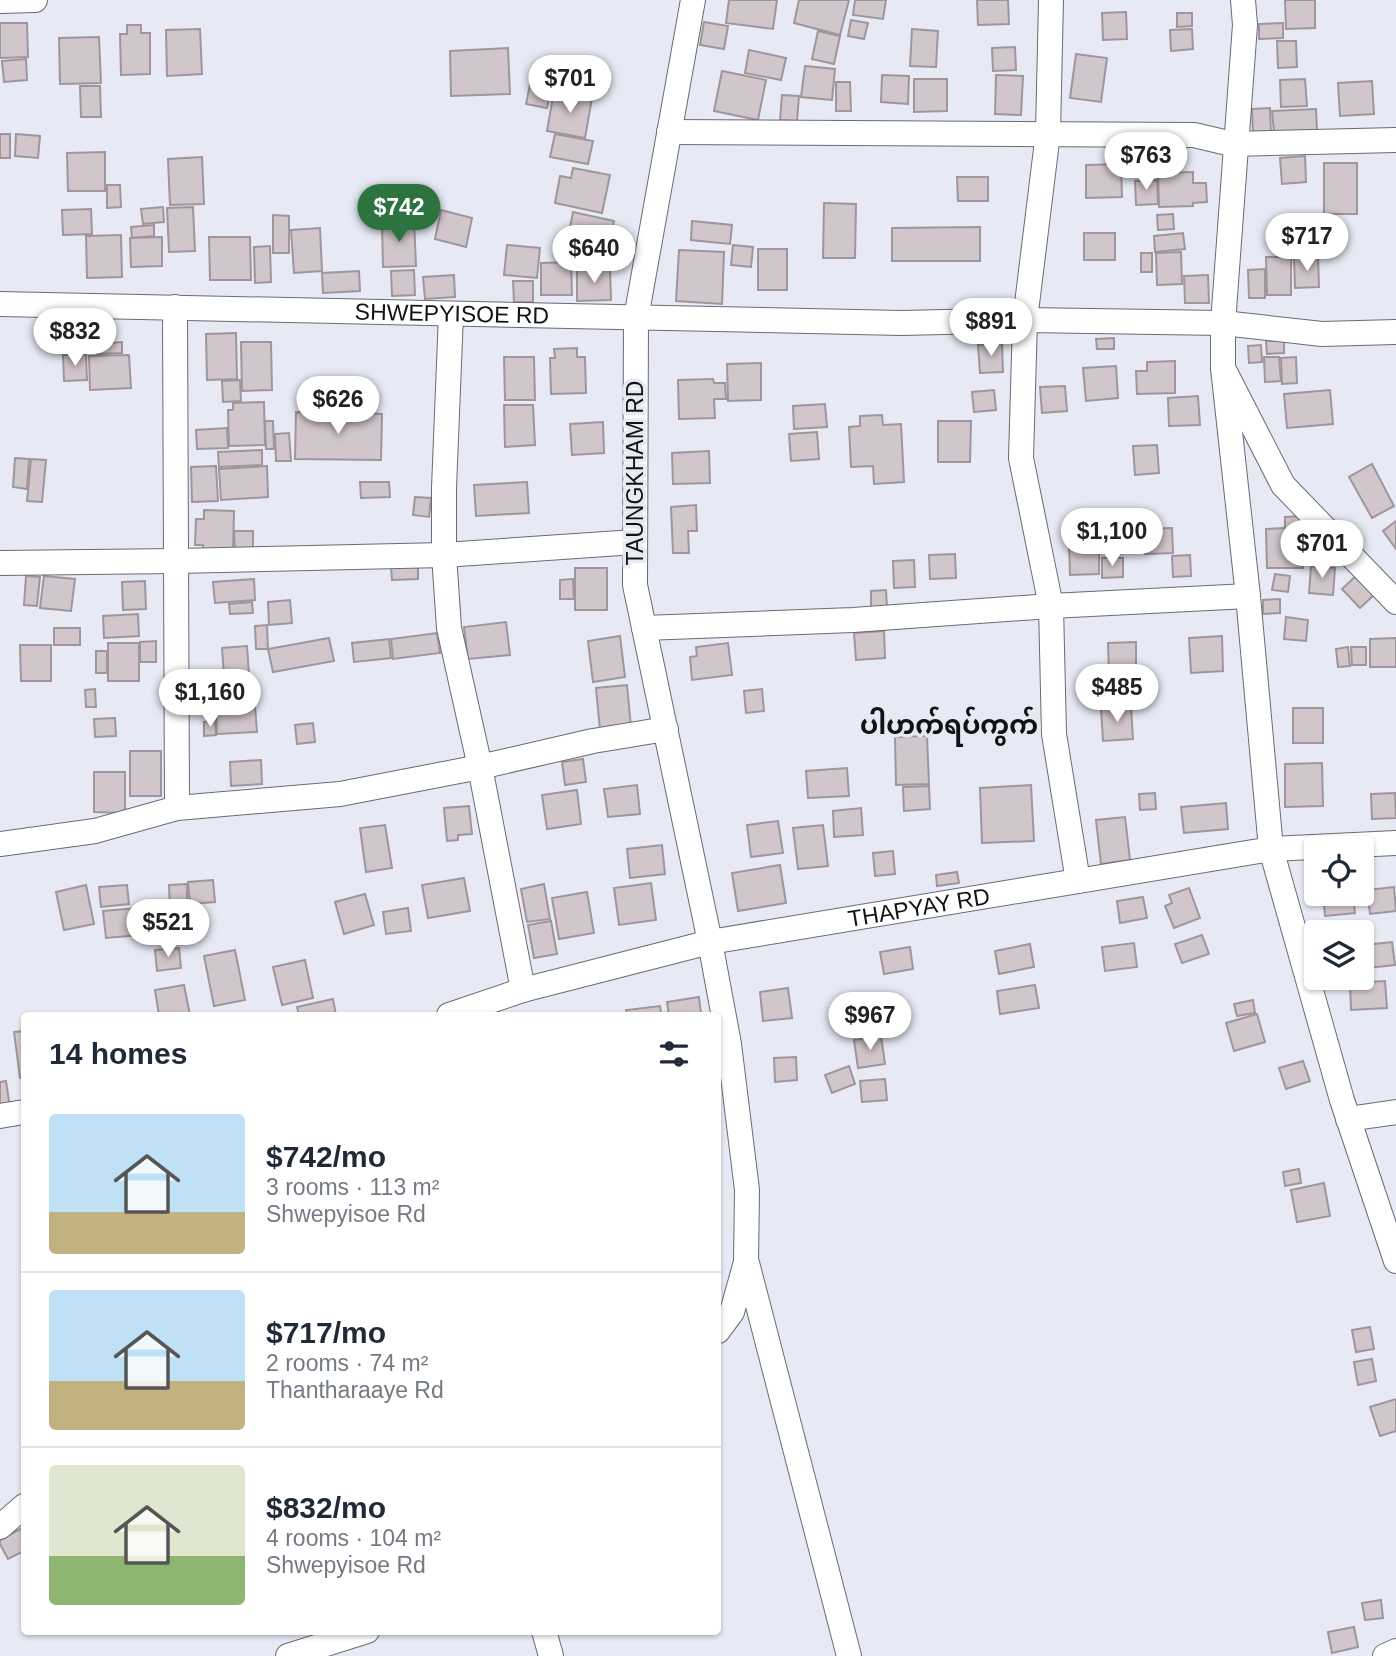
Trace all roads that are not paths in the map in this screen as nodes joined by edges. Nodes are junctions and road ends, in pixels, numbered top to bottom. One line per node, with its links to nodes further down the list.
1 (35, 0): 5 (street)
2 (693, 0): 6 (street, TAUNGKHAM RD)
3 (1051, 0): 7 (street)
4 (1244, 0): 9 (street)
5 (0, 1)
6 (668, 132): 7 (street); 13 (street, TAUNGKHAM RD)
7 (1048, 134): 9 (street); 14 (street)
8 (1396, 140): 9 (street)
9 (1236, 144): 15 (street)
10 (0, 304): 11 (street, SHWEPYISOE RD)
11 (175, 307): 12 (street, SHWEPYISOE RD); 20 (street)
12 (451, 314): 13 (street, SHWEPYISOE RD); 19 (street)
13 (636, 318): 14 (street, SHWEPYISOE RD); 18 (street, TAUNGKHAM RD)
14 (1026, 320): 15 (street, SHWEPYISOE RD); 24 (street)
15 (1223, 323): 16 (street, SHWEPYISOE RD); 17 (street)
16 (1396, 332)
17 (1223, 368): 22 (street); 23 (street)
18 (635, 542): 19 (street); 25 (street, TAUNGKHAM RD)
19 (444, 555): 20 (street); 27 (street)
20 (177, 561): 21 (street); 28 (street)
21 (0, 563)
22 (1248, 596): 24 (street); 31 (street)
23 (1396, 602)
24 (1051, 607): 25 (street); 32 (street)
25 (644, 628): 26 (street, TAUNGKHAM RD)
26 (666, 729): 27 (street); 33 (street, TAUNGKHAM RD)
27 (480, 767): 28 (street); 34 (street)
28 (177, 808): 30 (street)
29 (1396, 843): 31 (street, THAPYAY RD)
30 (0, 845)
31 (1272, 849): 32 (street, THAPYAY RD); 39 (street)
32 (1078, 881): 33 (street, THAPYAY RD)
33 (710, 942): 34 (street, THAPYAY RD); 41 (street, TAUNGKHAM RD)
34 (523, 990): 35 (street, THAPYAY RD)
35 (458, 1012)
36 (21, 1112): 38 (street)
37 (1396, 1112): 39 (street)
38 (0, 1116)
39 (1348, 1119): 40 (street)
40 (1396, 1261)
41 (746, 1262): 42 (street); 51 (street)
42 (721, 1327)
43 (21, 1509): 44 (street)
44 (0, 1527)
45 (342, 1635): 47 (street)
46 (545, 1635): 50 (street)
47 (311, 1640): 49 (street)
48 (1396, 1651): 52 (street)
49 (288, 1656)
50 (551, 1656)
51 (849, 1656)
52 (1385, 1656)

